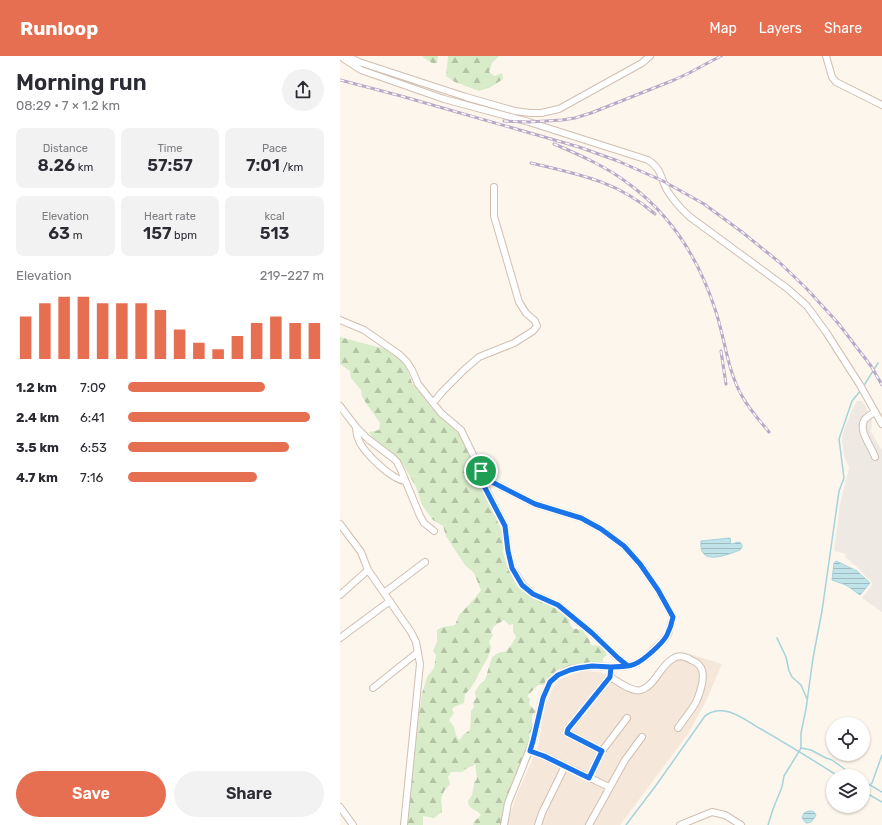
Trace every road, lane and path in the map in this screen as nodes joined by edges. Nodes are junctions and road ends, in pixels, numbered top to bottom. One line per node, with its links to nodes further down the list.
1 (341, 56): 10 (street)
2 (347, 56): 3 (street)
3 (650, 56)
4 (826, 56): 5 (street)
5 (882, 105)
6 (494, 187): 8 (street)
7 (340, 320): 8 (street)
8 (433, 403): 14 (street)
9 (340, 406): 12 (street)
10 (875, 412): 11 (street); 13 (street)
11 (882, 424)
12 (356, 427): 15 (street); 15 (street)
13 (875, 457)
14 (481, 471): 25 (street); 25 (street)
15 (405, 481): 17 (street)
16 (340, 524): 19 (street)
17 (434, 531)
18 (425, 562): 20 (street)
19 (368, 570): 20 (street); 21 (street)
20 (384, 593): 22 (street)
21 (340, 595)
22 (390, 601): 23 (street); 24 (street)
23 (340, 638)
24 (418, 652): 28 (street); 39 (street)
25 (628, 666): 26 (street)
26 (611, 667): 27 (street); 32 (street)
27 (610, 677): 30 (street); 33 (street)
28 (373, 688)
29 (627, 718): 33 (street)
30 (678, 728)
31 (642, 737): 36 (street)
32 (530, 751): 34 (street); 40 (street)
33 (602, 751): 35 (street)
34 (564, 766): 35 (street); 41 (street)
35 (589, 778): 36 (street)
36 (609, 787): 42 (street)
37 (340, 807): 38 (street)
38 (353, 825)
39 (404, 825)
40 (504, 825)
41 (538, 825)
42 (588, 825)
43 (680, 825): 44 (street)
44 (741, 825)

